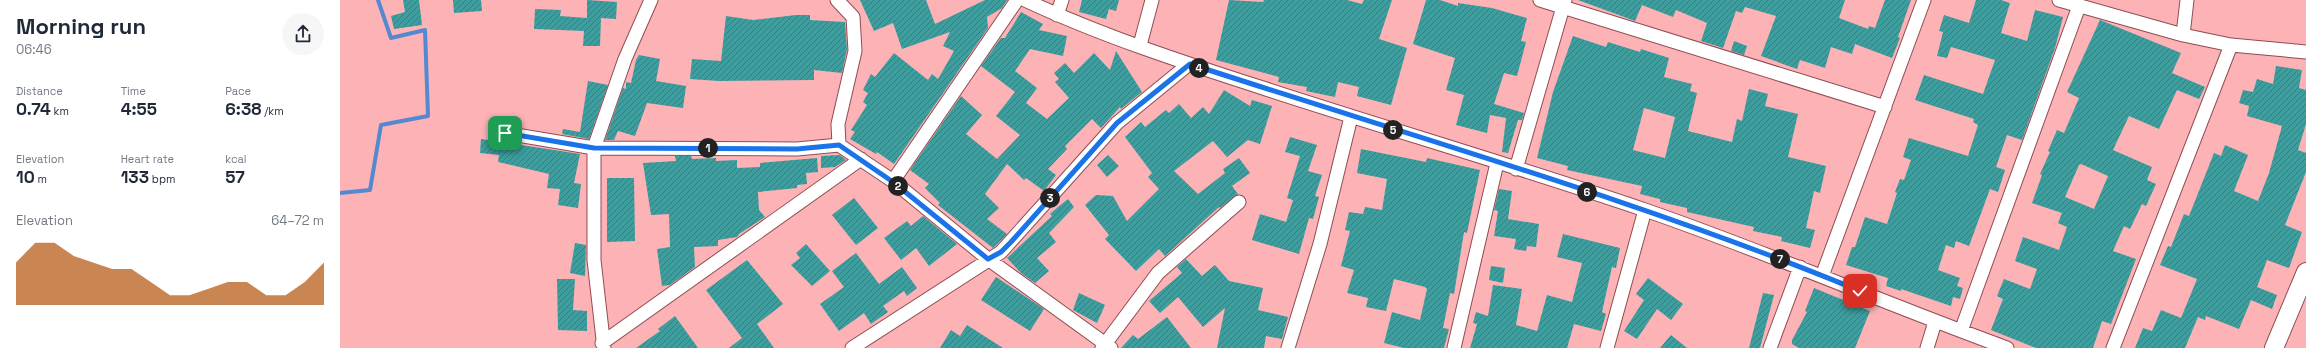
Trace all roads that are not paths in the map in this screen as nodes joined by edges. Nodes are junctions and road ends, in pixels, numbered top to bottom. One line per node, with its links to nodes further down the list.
1 (651, 0): 23 (street)
2 (837, 0): 22 (street)
3 (1017, 0): 27 (street)
4 (1025, 0): 13 (street)
5 (1062, 0): 13 (street)
6 (1152, 0): 15 (street)
7 (1540, 0): 11 (street)
8 (1924, 0): 19 (street)
9 (2059, 0): 12 (street)
10 (2187, 0): 14 (street)
11 (1564, 3): 19 (street); 26 (street)
12 (2080, 6): 14 (street); 35 (street)
13 (1057, 15): 15 (street)
14 (2183, 35): 16 (street)
15 (1140, 45): 18 (street)
16 (2231, 45): 17 (street); 45 (street)
17 (2306, 52)
18 (1190, 64): 20 (street); 30 (street)
19 (1885, 107): 33 (street)
20 (1351, 117): 25 (street); 39 (street)
21 (505, 133): 23 (street)
22 (839, 145): 23 (street); 24 (street)
23 (594, 148): 36 (street)
24 (861, 159): 27 (street); 36 (street)
25 (1496, 163): 26 (street); 40 (street)
26 (1516, 169): 29 (street)
27 (893, 182): 30 (street)
28 (1239, 202): 37 (street)
29 (1645, 210): 31 (street); 41 (street)
30 (988, 259): 37 (street); 38 (street)
31 (1800, 266): 33 (street); 42 (street)
32 (2306, 272): 46 (street)
33 (1822, 276): 34 (street)
34 (1935, 322): 35 (street); 43 (street)
35 (1961, 331): 44 (street)
36 (603, 346)
37 (1106, 346)
38 (852, 348)
39 (1288, 348)
40 (1454, 348)
41 (1607, 348)
42 (1770, 348)
43 (1928, 348)
44 (2007, 348)
45 (2113, 348)
46 (2274, 348)

